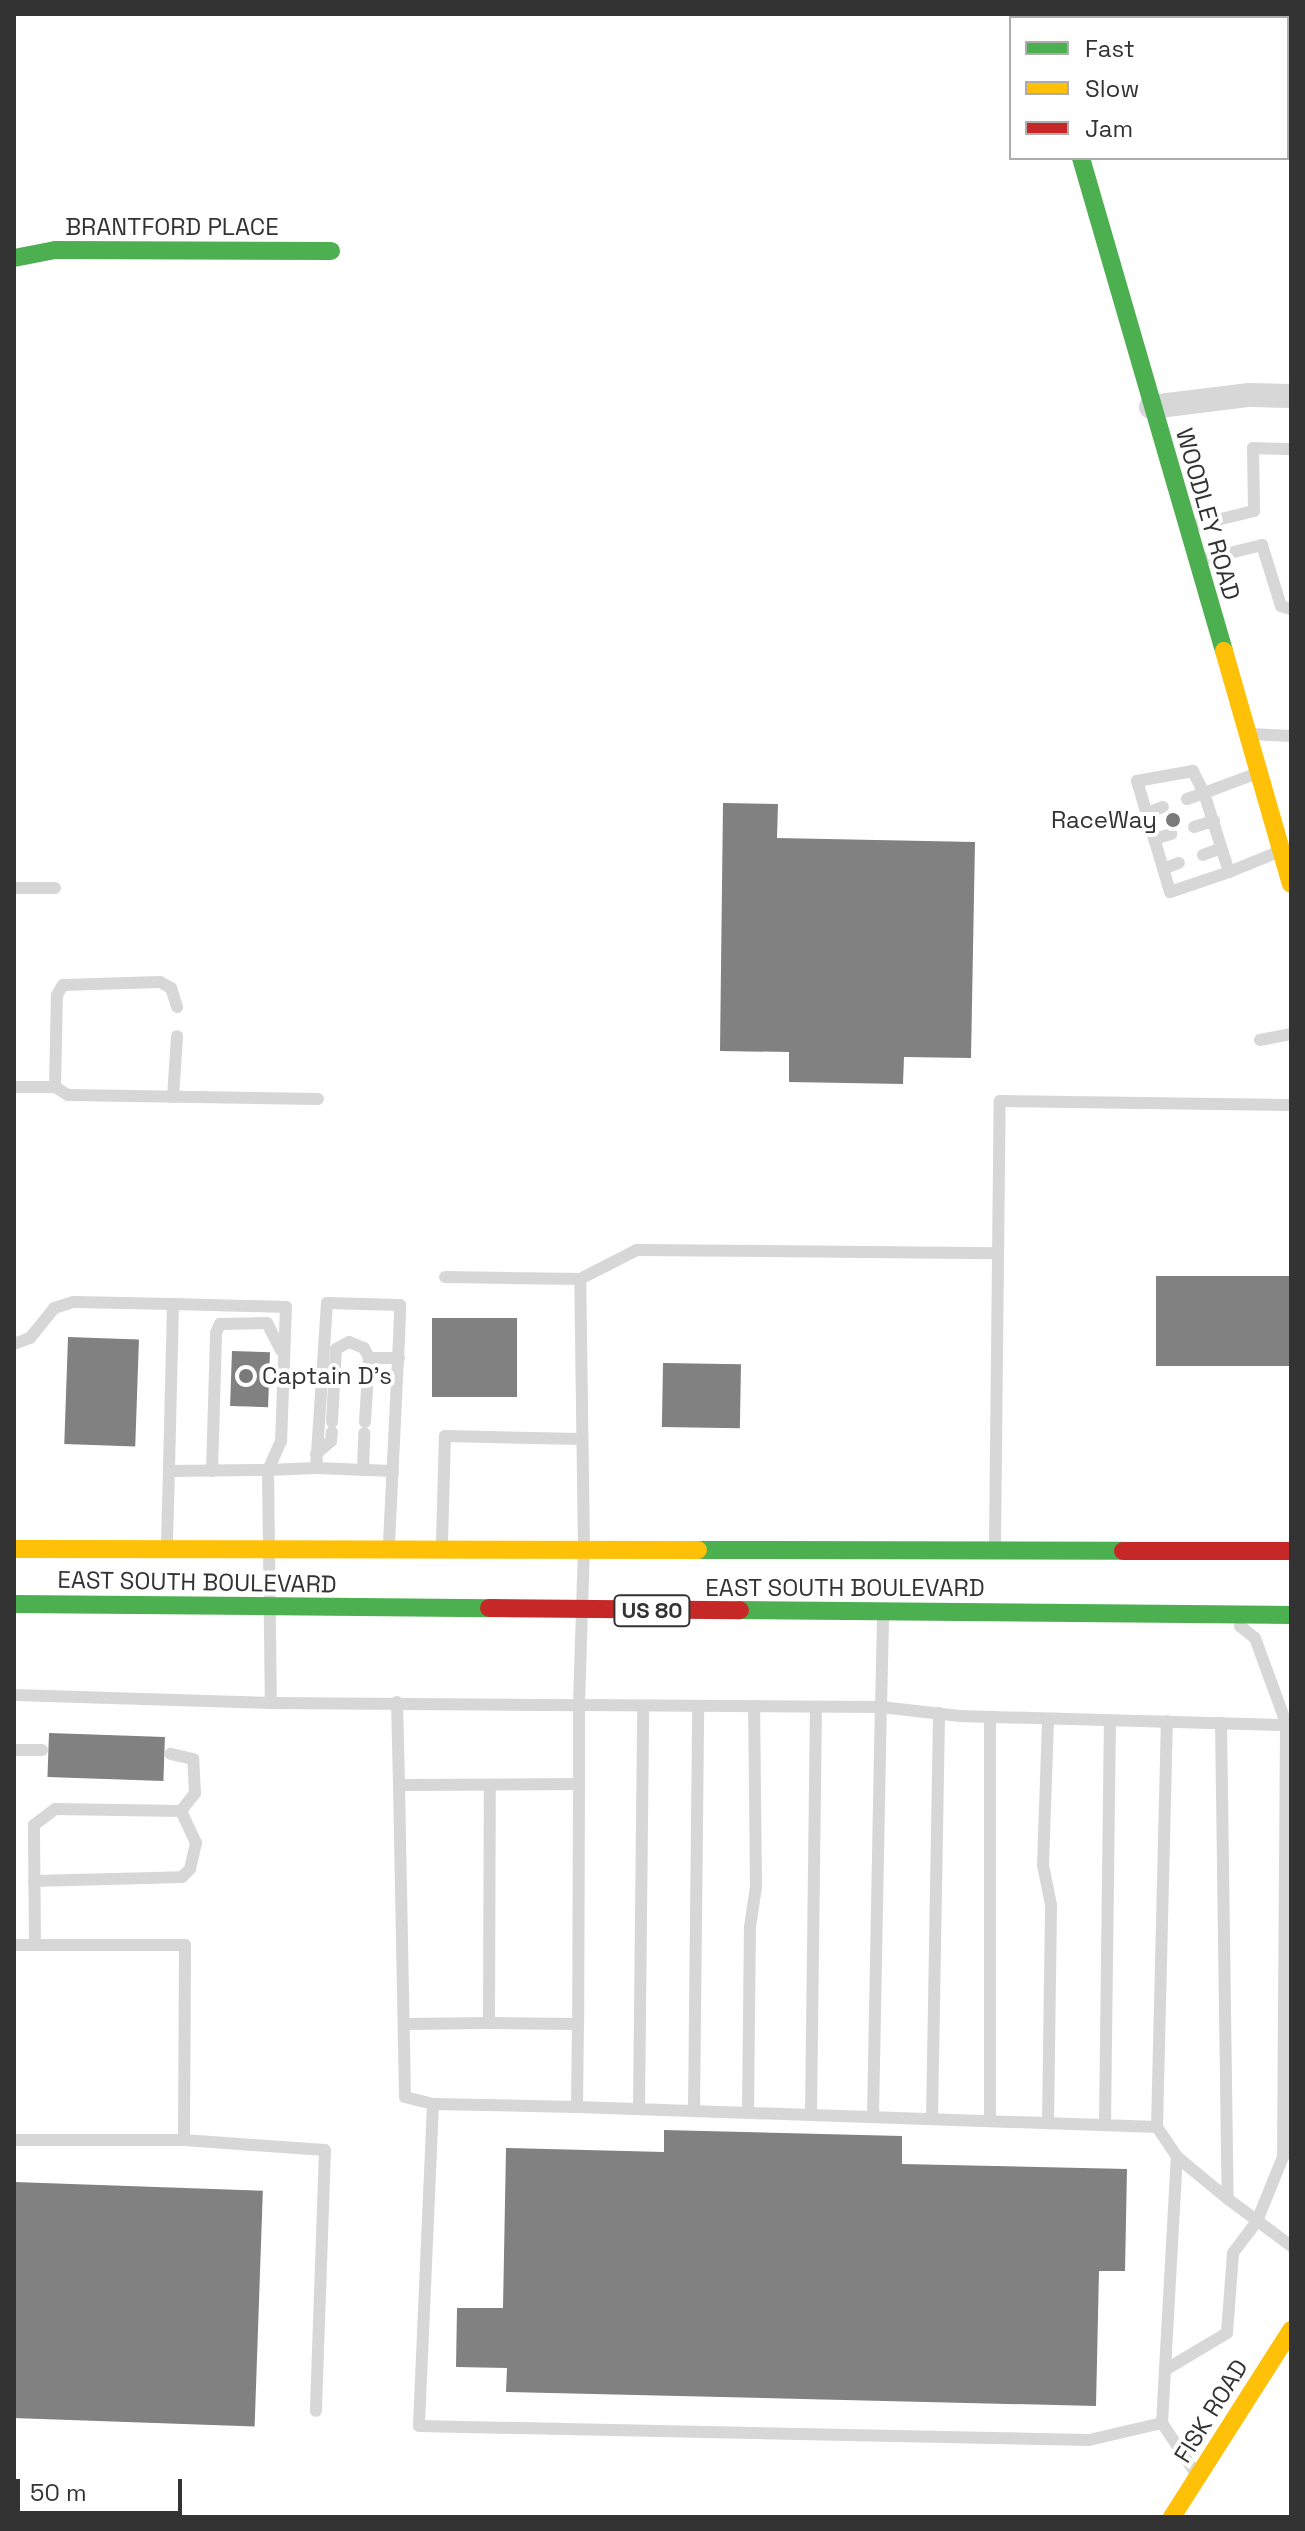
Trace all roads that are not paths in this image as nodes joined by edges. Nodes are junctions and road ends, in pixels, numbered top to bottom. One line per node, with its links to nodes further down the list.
1 (1082, 160): 5 (main road, WOODLEY ROAD)
2 (331, 251): 3 (main road, BRANTFORD PLACE)
3 (14, 258)
4 (1291, 396): 5 (street)
5 (1151, 407): 7 (main road, WOODLEY ROAD)
6 (1291, 449): 7 (lane)
7 (1187, 527): 8 (main road, WOODLEY ROAD)
8 (1196, 561): 9 (lane); 10 (main road, WOODLEY ROAD)
9 (1291, 609)
10 (1247, 734): 11 (lane); 12 (main road, WOODLEY ROAD)
11 (1291, 736)
12 (1258, 773): 13 (lane); 22 (main road, WOODLEY ROAD)
13 (1204, 793): 14 (lane); 16 (lane); 17 (lane)
14 (1187, 799)
15 (1163, 807): 16 (lane)
16 (1147, 813): 20 (lane)
17 (1214, 821): 18 (lane); 21 (lane)
18 (1194, 827)
19 (1171, 834): 20 (lane)
20 (1154, 839): 25 (lane)
21 (1221, 848): 23 (lane); 26 (lane)
22 (1281, 851): 26 (lane); 27 (main road, WOODLEY ROAD)
23 (1203, 855)
24 (1179, 863): 25 (lane)
25 (1163, 869): 26 (lane)
26 (1229, 872)
27 (1291, 884)
28 (14, 888): 29 (lane)
29 (55, 888)
30 (177, 1007): 35 (lane)
31 (1291, 1034): 33 (lane)
32 (177, 1036): 36 (lane)
33 (1260, 1040)
34 (14, 1087): 35 (lane)
35 (55, 1087): 36 (lane)
36 (173, 1097): 37 (lane)
37 (318, 1099)
38 (1291, 1105): 39 (lane)
39 (998, 1253): 41 (lane); 62 (lane)
40 (445, 1277): 41 (lane)
41 (580, 1279): 47 (lane)
42 (173, 1304): 43 (lane); 44 (lane); 52 (lane)
43 (14, 1344)
44 (284, 1358): 50 (lane); 53 (lane)
45 (369, 1358): 46 (lane); 48 (lane); 51 (lane)
46 (399, 1358): 48 (lane); 54 (lane)
47 (582, 1439): 59 (lane); 60 (lane)
48 (316, 1454): 49 (lane)
49 (316, 1468): 50 (lane); 51 (lane)
50 (268, 1470): 53 (lane); 57 (lane)
51 (363, 1470): 54 (lane)
52 (169, 1471): 53 (lane); 56 (lane)
53 (212, 1471)
54 (393, 1471): 58 (lane)
55 (14, 1549): 56 (main road, EAST SOUTH BOULEVARD)
56 (167, 1550): 57 (main road, EAST SOUTH BOULEVARD)
57 (268, 1550): 58 (main road, EAST SOUTH BOULEVARD); 64 (lane)
58 (389, 1550): 59 (main road, EAST SOUTH BOULEVARD)
59 (442, 1550): 60 (main road, EAST SOUTH BOULEVARD)
60 (584, 1550): 62 (main road, EAST SOUTH BOULEVARD); 65 (lane)
61 (1291, 1551): 62 (main road, EAST SOUTH BOULEVARD)
62 (995, 1552)
63 (14, 1604): 64 (main road, EAST SOUTH BOULEVARD / US 80)
64 (273, 1607): 65 (main road, EAST SOUTH BOULEVARD / US 80); 71 (lane)
65 (581, 1611): 66 (main road, EAST SOUTH BOULEVARD / US 80); 72 (lane)
66 (883, 1612): 67 (main road, EAST SOUTH BOULEVARD / US 80); 77 (lane)
67 (1228, 1615): 68 (main road, EAST SOUTH BOULEVARD / US 80); 84 (lane)
68 (1291, 1615)
69 (14, 1695): 71 (lane)
70 (397, 1702): 71 (lane); 72 (lane); 89 (lane)
71 (271, 1703)
72 (579, 1705): 73 (lane); 88 (lane)
73 (643, 1706): 74 (lane); 100 (lane)
74 (698, 1706): 75 (lane); 101 (lane)
75 (754, 1706): 76 (lane); 102 (lane)
76 (816, 1707): 77 (lane); 103 (lane)
77 (881, 1707): 78 (lane); 104 (lane)
78 (939, 1713): 79 (lane); 105 (lane)
79 (990, 1717): 80 (lane); 106 (lane)
80 (1048, 1719): 81 (lane); 107 (lane)
81 (1110, 1721): 82 (lane); 108 (lane)
82 (1167, 1721): 83 (lane); 109 (lane)
83 (1221, 1723): 84 (lane); 113 (lane)
84 (1289, 1729): 114 (lane)
85 (14, 1750): 86 (lane)
86 (42, 1750)
87 (171, 1754): 91 (lane)
88 (579, 1784): 90 (lane); 97 (lane)
89 (399, 1785): 90 (lane); 96 (lane)
90 (490, 1785): 95 (lane)
91 (181, 1811): 92 (lane); 92 (lane)
92 (34, 1881): 94 (lane)
93 (14, 1945): 94 (lane)
94 (35, 1945): 111 (lane)
95 (489, 2023): 96 (lane); 97 (lane)
96 (404, 2024): 98 (lane)
97 (578, 2024): 99 (lane)
98 (433, 2104): 99 (lane); 119 (lane)
99 (577, 2107): 100 (lane)
100 (639, 2109): 101 (lane)
101 (694, 2110): 102 (lane)
102 (748, 2112): 103 (lane)
103 (811, 2114): 104 (lane)
104 (873, 2116): 105 (lane)
105 (932, 2118): 106 (lane)
106 (990, 2120): 107 (lane)
107 (1048, 2123): 108 (lane)
108 (1105, 2125): 109 (lane)
109 (1157, 2127): 112 (lane)
110 (14, 2140): 111 (lane)
111 (184, 2140): 118 (lane)
112 (1177, 2157): 113 (lane); 117 (lane)
113 (1228, 2199): 114 (lane)
114 (1257, 2221): 115 (lane); 117 (lane)
115 (1291, 2246)
116 (1290, 2334): 120 (main road, FISK ROAD)
117 (1165, 2370): 119 (lane)
118 (316, 2411)
119 (1162, 2423): 120 (lane)
120 (1198, 2476): 121 (main road, FISK ROAD)
121 (1172, 2517)

